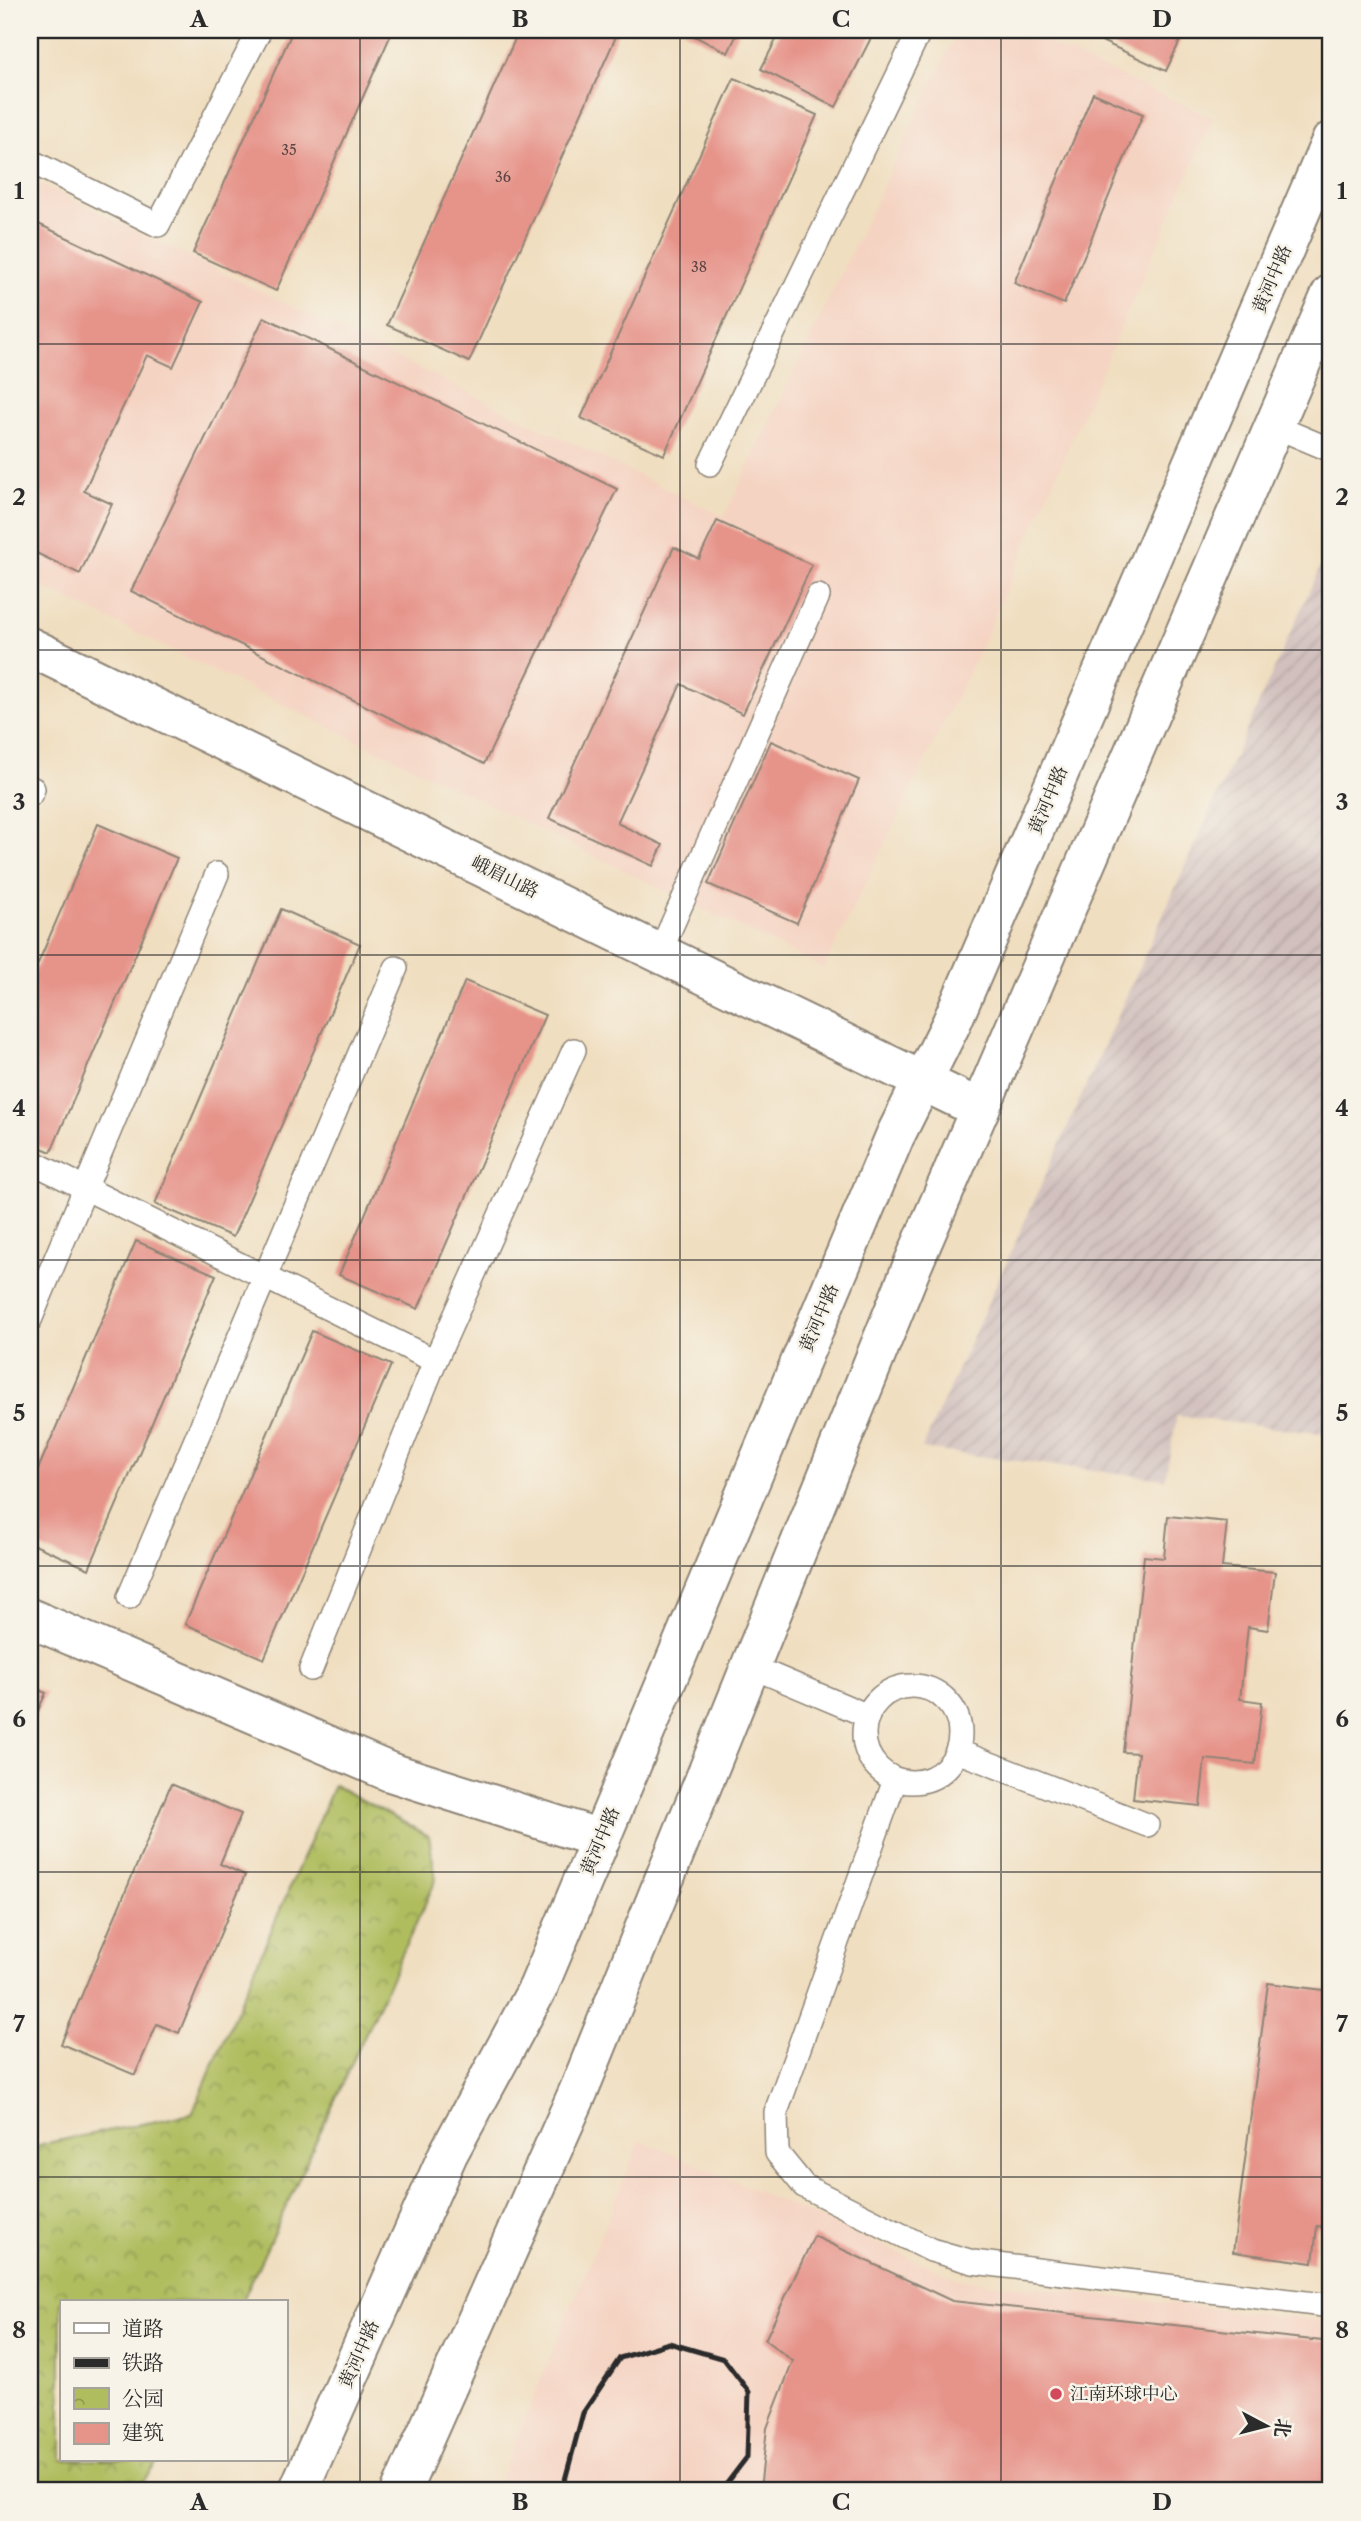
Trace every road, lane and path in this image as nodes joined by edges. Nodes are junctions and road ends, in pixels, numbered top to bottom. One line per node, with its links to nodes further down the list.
1 (260, 30): 4 (lane)
2 (920, 30): 8 (lane)
3 (1331, 141): 15 (main road, 黄河中路)
4 (30, 161)
5 (1331, 294): 6 (main road)
6 (1274, 426): 7 (lane); 16 (main road)
7 (1331, 450)
8 (710, 464)
9 (818, 596): 12 (lane)
10 (30, 647): 12 (main road, 峨眉山路)
11 (217, 874): 18 (lane)
12 (660, 952): 15 (main road, 峨眉山路)
13 (396, 968): 19 (lane)
14 (574, 1050): 21 (lane)
15 (921, 1082): 16 (main road, 峨眉山路); 30 (main road, 黄河中路)
16 (980, 1110): 24 (main road)
17 (30, 1161): 18 (lane)
18 (85, 1188): 19 (lane); 20 (lane)
19 (264, 1276): 21 (lane); 22 (lane)
20 (30, 1320)
21 (435, 1361): 25 (lane)
22 (129, 1597)
23 (30, 1618): 30 (main road)
24 (750, 1666): 26 (lane); 33 (main road)
25 (311, 1669)
26 (868, 1716): 27 (lane); 28 (lane)
27 (957, 1751): 28 (lane); 29 (lane)
28 (895, 1780): 31 (lane)
29 (1147, 1825)
30 (601, 1839): 32 (main road, 黄河中路)
31 (1331, 2306)
32 (298, 2491)
33 (401, 2491)

